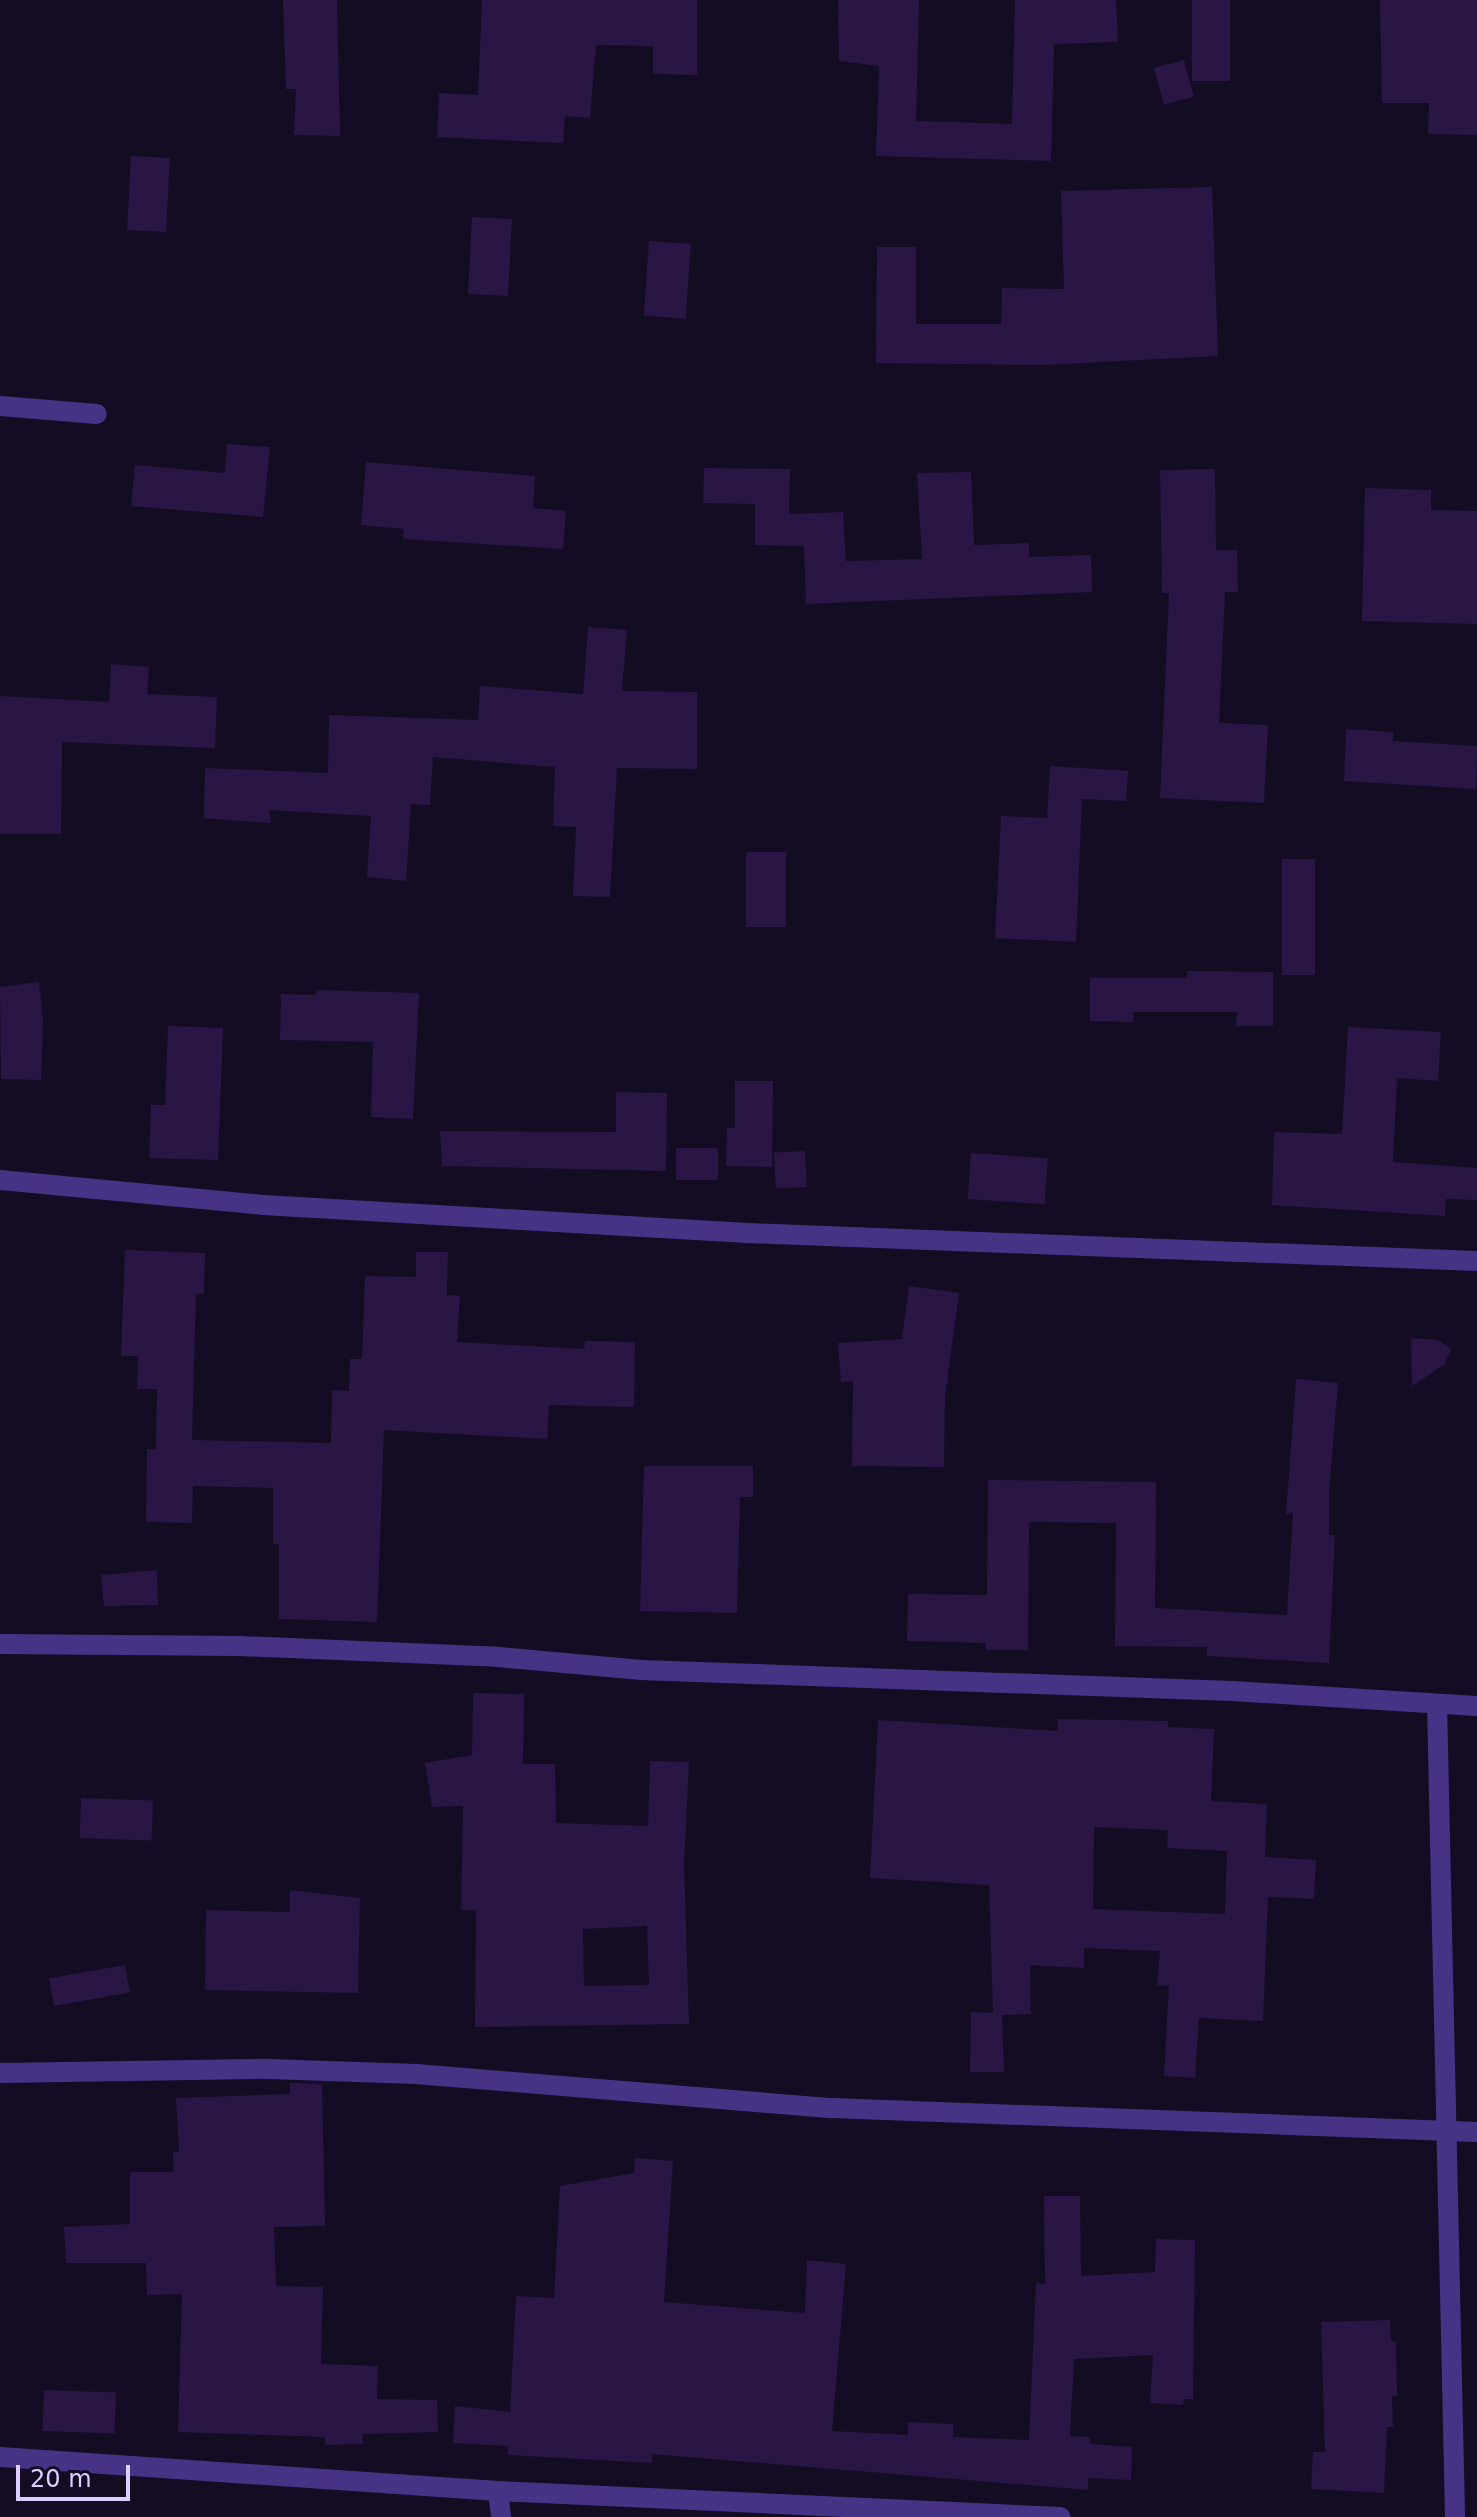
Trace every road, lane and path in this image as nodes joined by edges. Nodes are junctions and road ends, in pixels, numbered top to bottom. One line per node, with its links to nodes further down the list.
1 (0, 406): 2 (street)
2 (97, 414)
3 (0, 1180): 4 (street)
4 (1477, 1261)
5 (0, 1644): 6 (street)
6 (1437, 1704): 7 (street); 9 (street)
7 (1477, 1706)
8 (0, 2073): 9 (street)
9 (1450, 2129): 10 (street); 15 (street)
10 (1477, 2132)
11 (0, 2457): 12 (street)
12 (498, 2491): 13 (street); 14 (street)
13 (501, 2517)
14 (1060, 2517)
15 (1455, 2517)

